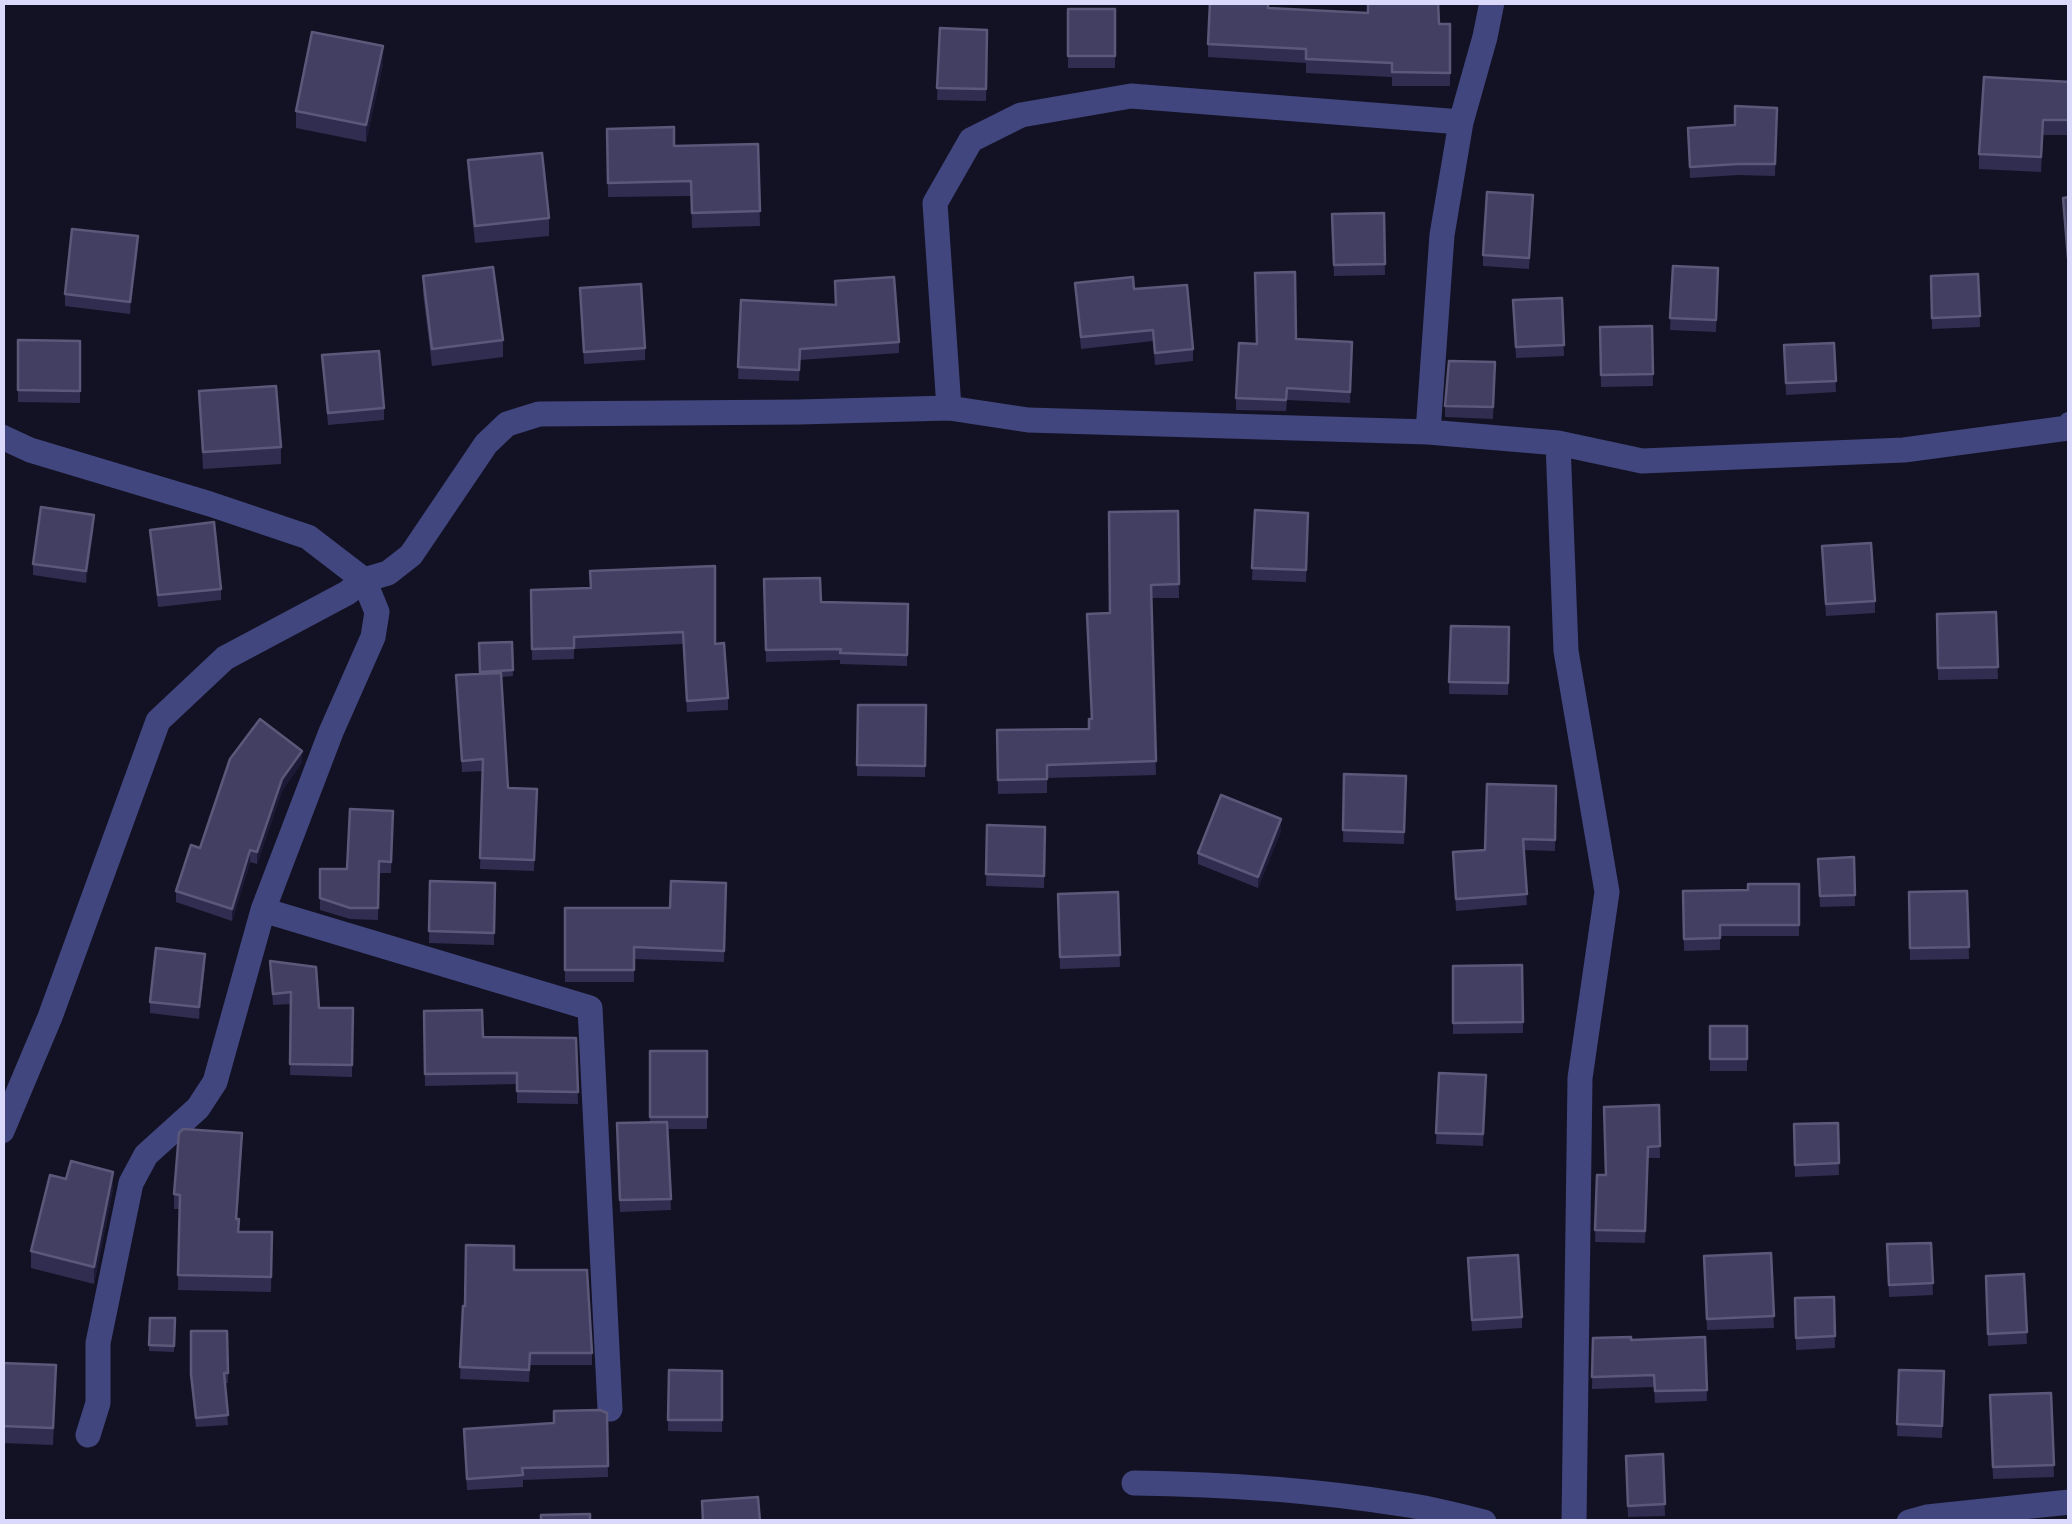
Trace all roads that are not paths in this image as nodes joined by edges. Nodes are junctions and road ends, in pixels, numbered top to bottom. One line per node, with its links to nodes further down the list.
1 (1492, 2): 2 (street)
2 (1460, 122): 3 (street); 5 (street)
3 (949, 408): 5 (street); 8 (street)
4 (2070, 424): 7 (street)
5 (1428, 432): 7 (street)
6 (2, 437): 8 (street)
7 (1558, 443): 16 (street)
8 (364, 580): 9 (street); 10 (street)
9 (264, 910): 11 (street); 12 (street)
10 (2, 1131)
11 (610, 1410)
12 (88, 1435)
13 (1134, 1484): 15 (street)
14 (2070, 1502): 17 (street)
15 (1484, 1522)
16 (1574, 1522)
17 (1909, 1522)

